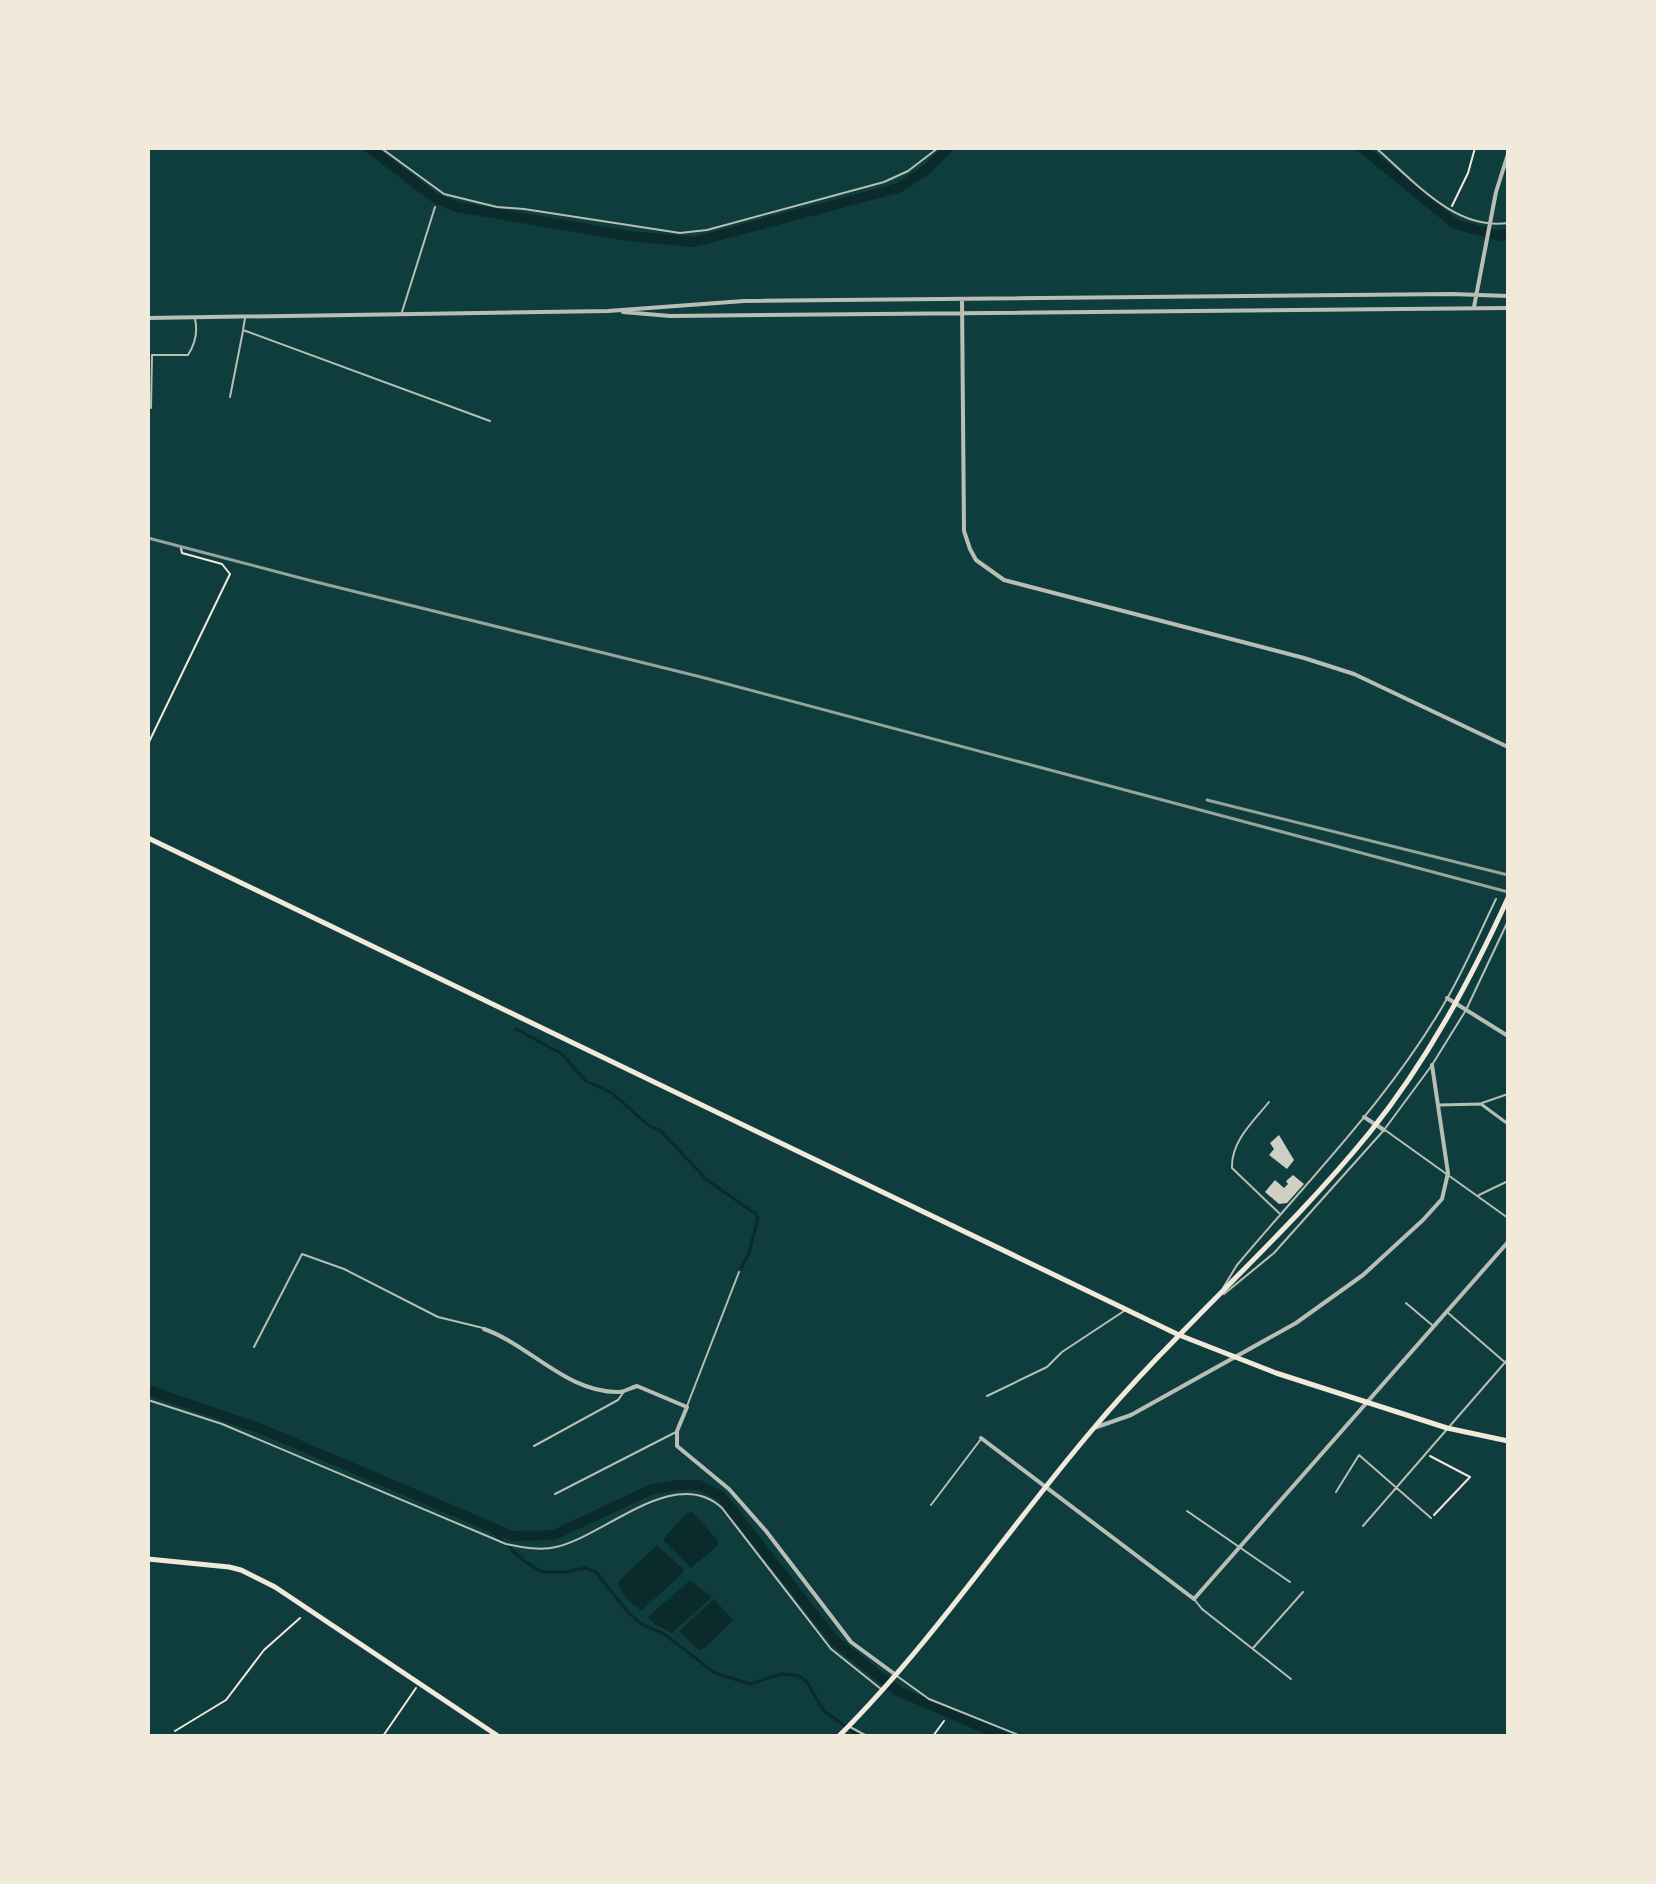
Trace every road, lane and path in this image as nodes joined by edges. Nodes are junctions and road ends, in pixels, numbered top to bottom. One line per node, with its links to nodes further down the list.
1 (381, 148): 2 (lane)
2 (938, 148)
3 (1376, 148): 7 (lane)
4 (1475, 148): 7 (path)
5 (1508, 154): 9 (street)
6 (435, 207): 19 (lane)
7 (1451, 210): 9 (lane)
8 (1508, 223): 9 (lane)
9 (1491, 226): 10 (street)
10 (1476, 295): 11 (street); 12 (street); 14 (street)
11 (1271, 296): 13 (street); 16 (street)
12 (1508, 296)
13 (962, 300): 17 (street); 18 (street)
14 (1474, 307): 15 (street); 16 (street)
15 (1508, 308)
16 (1271, 309): 18 (street)
17 (608, 311): 18 (street); 19 (street)
18 (961, 312): 29 (street)
19 (402, 313): 20 (street)
20 (245, 317): 22 (street); 23 (lane)
21 (148, 318): 22 (street)
22 (195, 318): 25 (lane)
23 (243, 330): 24 (lane); 26 (lane)
24 (230, 397)
25 (151, 408)
26 (490, 421)
27 (181, 548): 28 (path)
28 (148, 744)
29 (1508, 747)
30 (148, 838): 54 (main road)
31 (1508, 898): 52 (main road)
32 (1496, 899): 34 (lane)
33 (1508, 921): 35 (lane)
34 (1447, 998): 35 (street); 42 (lane)
35 (1466, 1010): 36 (street); 37 (lane)
36 (1508, 1036)
37 (1432, 1065): 41 (street); 44 (lane)
38 (1508, 1094): 40 (lane)
39 (1269, 1102): 48 (lane)
40 (1481, 1104): 41 (street); 43 (street)
41 (1437, 1105): 45 (street)
42 (1364, 1117): 44 (street); 48 (lane)
43 (1508, 1124)
44 (1384, 1130): 45 (lane); 52 (lane)
45 (1448, 1173): 47 (lane); 60 (street)
46 (1508, 1181): 47 (lane)
47 (1478, 1195): 49 (lane)
48 (1280, 1213): 52 (lane)
49 (1508, 1218)
50 (1508, 1242): 55 (street)
51 (739, 1272): 66 (lane)
52 (1216, 1299): 58 (main road)
53 (1406, 1303): 56 (lane)
54 (1125, 1310): 58 (main road); 63 (lane)
55 (1446, 1311): 56 (street); 61 (lane)
56 (1433, 1326): 65 (street)
57 (484, 1329): 59 (lane); 62 (street)
58 (1179, 1335): 60 (main road); 67 (main road)
59 (254, 1347)
60 (1231, 1357): 65 (main road); 67 (street)
61 (1507, 1362): 68 (lane)
62 (624, 1392): 66 (street); 72 (lane)
63 (987, 1396)
64 (148, 1400): 92 (lane)
65 (1367, 1402): 68 (main road); 82 (street)
66 (687, 1407): 69 (street)
67 (1094, 1428): 74 (main road)
68 (1447, 1428): 71 (main road); 73 (lane)
69 (677, 1431): 77 (lane); 89 (street)
70 (981, 1438): 74 (street); 78 (lane)
71 (1508, 1441)
72 (534, 1446)
73 (1425, 1453): 75 (lane); 80 (path)
74 (1047, 1487): 86 (street); 89 (main road)
75 (1396, 1487): 76 (lane); 80 (lane); 81 (lane)
76 (1336, 1492)
77 (555, 1494)
78 (931, 1505)
79 (1187, 1511): 82 (lane)
80 (1431, 1518)
81 (1363, 1526)
82 (1240, 1546): 84 (lane); 86 (street)
83 (148, 1559): 91 (main road)
84 (1290, 1582)
85 (1303, 1592): 88 (lane)
86 (1194, 1599): 88 (lane)
87 (300, 1618): 95 (path)
88 (1252, 1648): 90 (lane)
89 (896, 1675): 92 (main road); 101 (lane)
90 (1291, 1679)
91 (419, 1684): 96 (path); 97 (main road)
92 (882, 1690): 94 (main road)
93 (944, 1721): 100 (path)
94 (848, 1726): 98 (main road); 99 (lane)
95 (175, 1731)
96 (383, 1736)
97 (498, 1736)
98 (839, 1736)
99 (867, 1736)
100 (933, 1736)
101 (1021, 1736)

